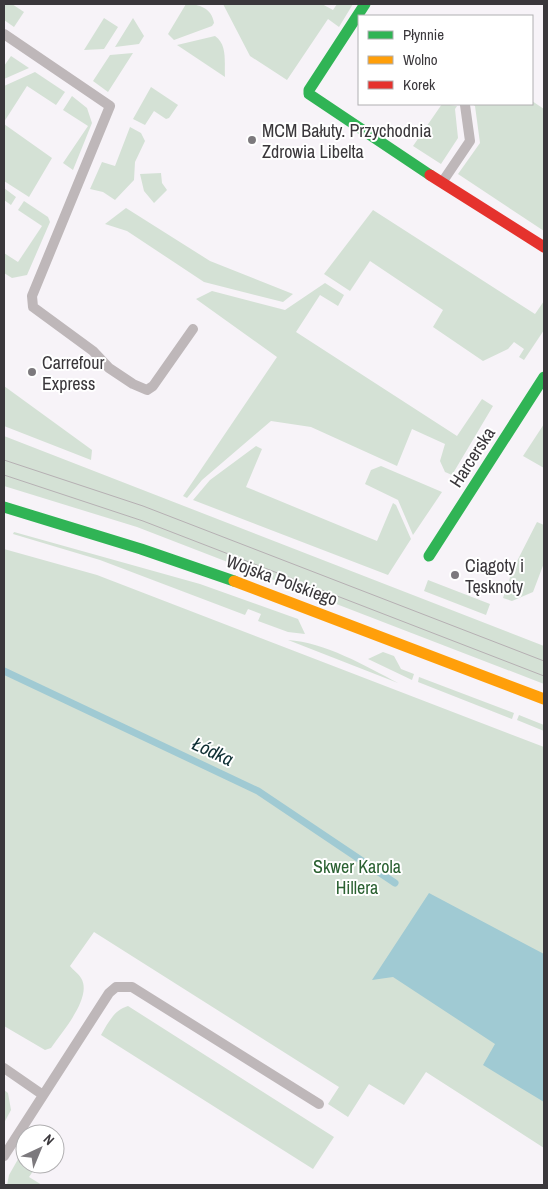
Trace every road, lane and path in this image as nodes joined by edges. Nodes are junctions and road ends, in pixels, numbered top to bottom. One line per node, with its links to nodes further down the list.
1 (365, 4): 4 (street)
2 (4, 34): 6 (lane)
3 (465, 105): 4 (lane)
4 (442, 182): 5 (street)
5 (544, 246)
6 (192, 329)
7 (544, 377): 9 (street, Harcerska)
8 (4, 507): 10 (street, Wojska Polskiego)
9 (429, 556)
10 (544, 699)
11 (4, 1068): 12 (lane)
12 (42, 1095): 13 (lane); 14 (lane)
13 (319, 1104)
14 (4, 1156)

